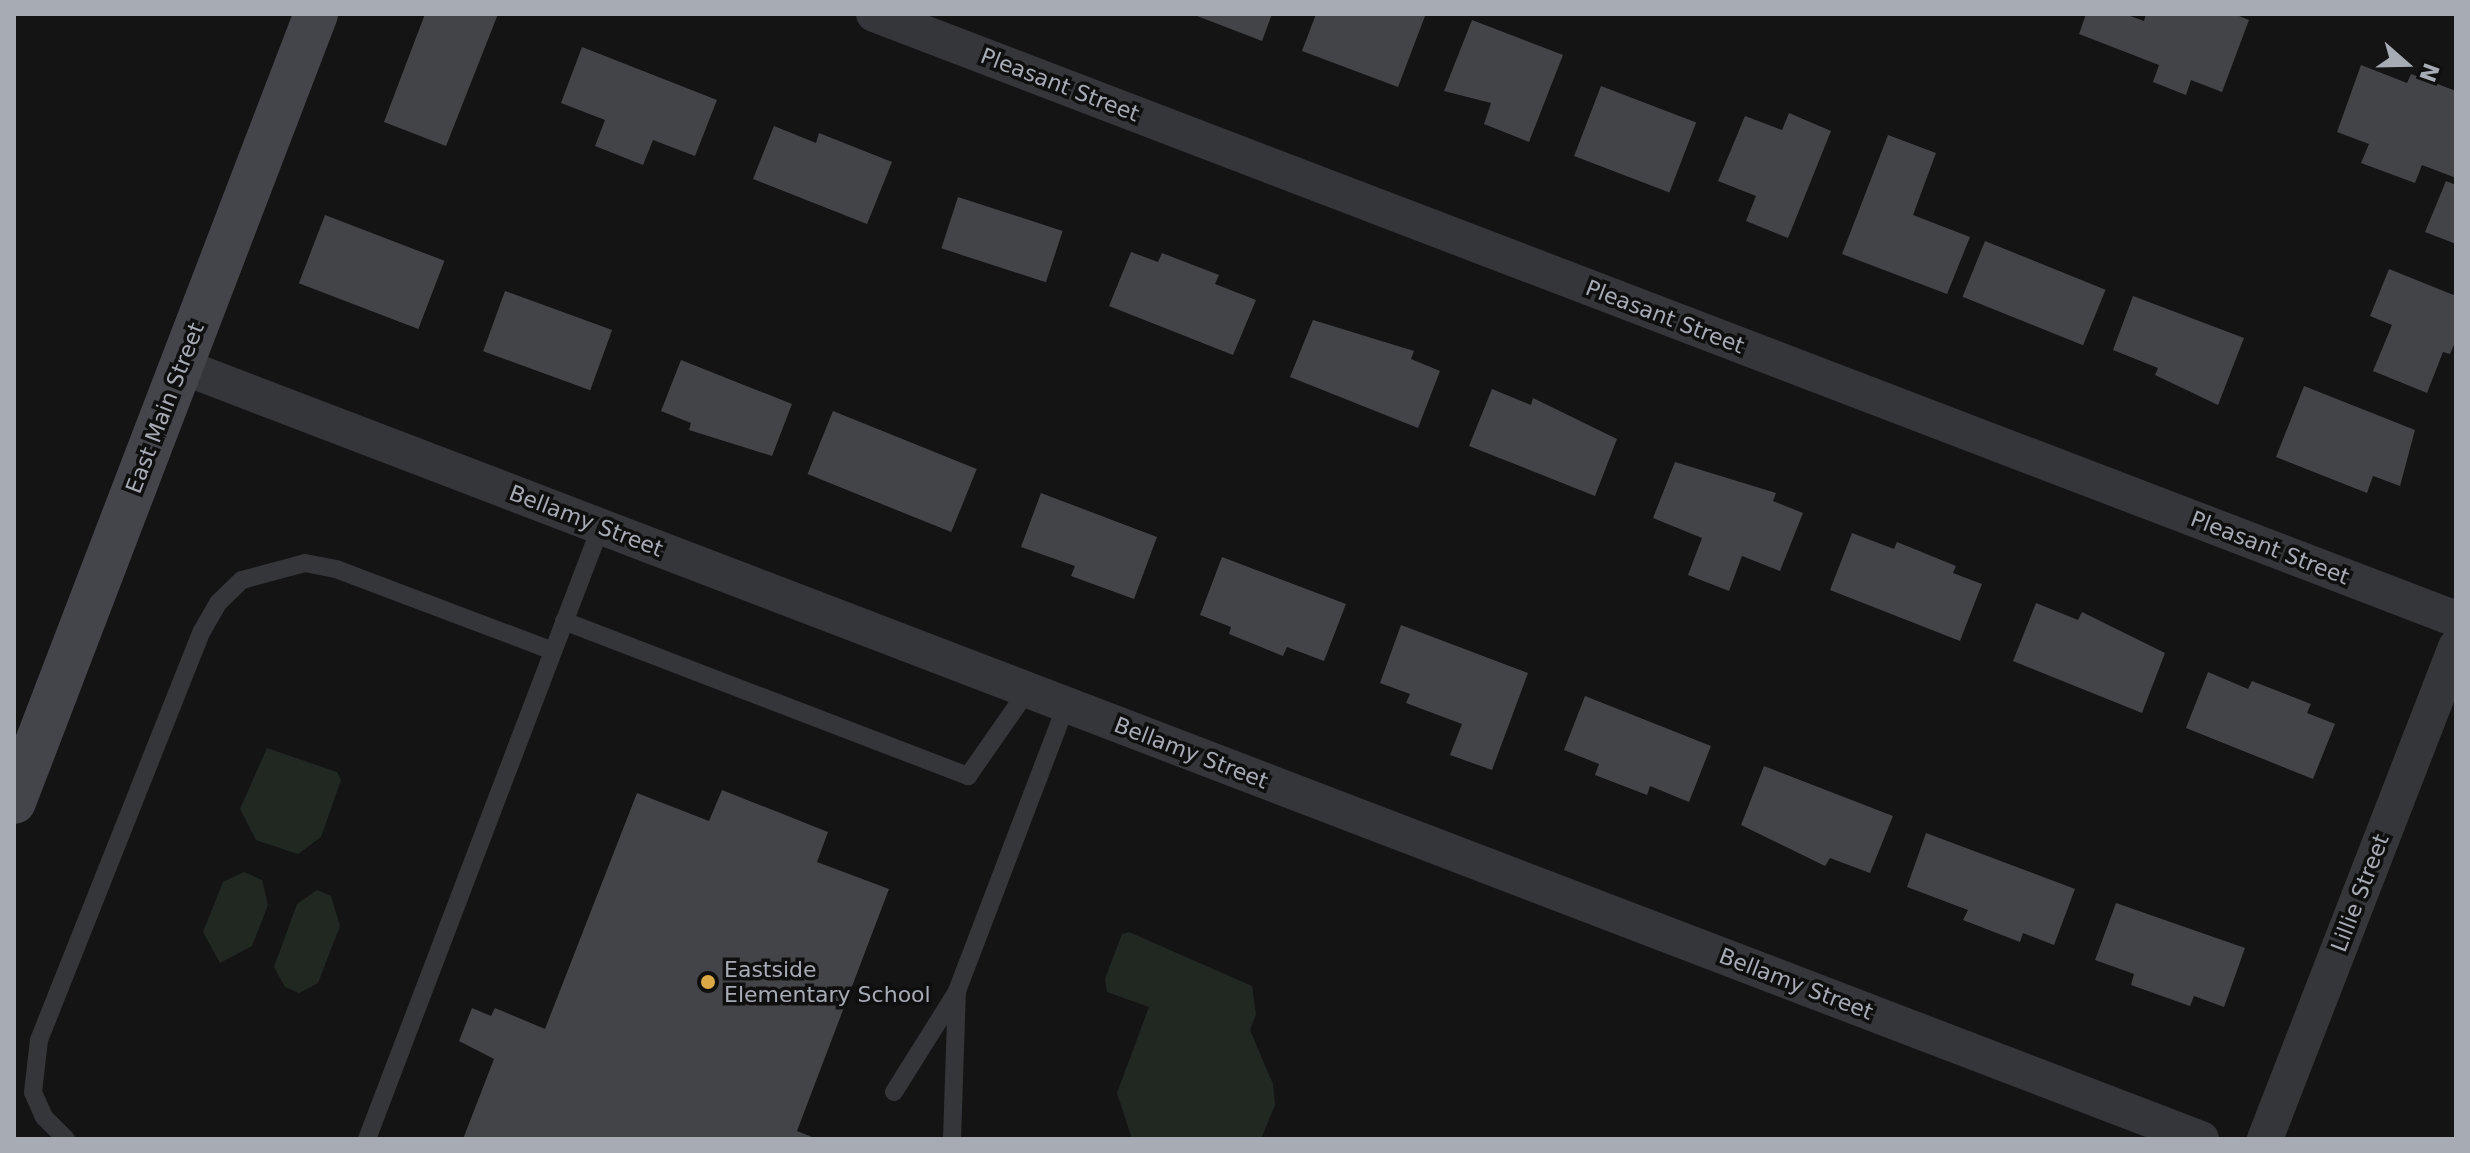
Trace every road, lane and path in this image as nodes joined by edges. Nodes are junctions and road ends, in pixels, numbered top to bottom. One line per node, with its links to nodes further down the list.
1 (316, 14): 3 (street, East Main Street)
2 (874, 14): 5 (street, Pleasant Street)
3 (181, 366): 4 (street, Bellamy Street); 11 (street, East Main Street)
4 (601, 526): 6 (lane); 9 (street, Bellamy Street)
5 (2456, 619)
6 (564, 621): 8 (lane); 9 (lane)
7 (2456, 647): 18 (street, Lillie Street)
8 (553, 651): 14 (lane); 15 (lane)
9 (1028, 690): 10 (street, Bellamy Street)
10 (1066, 705): 12 (lane); 17 (street, Bellamy Street)
11 (14, 802)
12 (957, 991): 13 (lane); 16 (lane)
13 (894, 1092)
14 (66, 1139)
15 (367, 1139)
16 (952, 1139)
17 (2201, 1139)
18 (2265, 1139)

